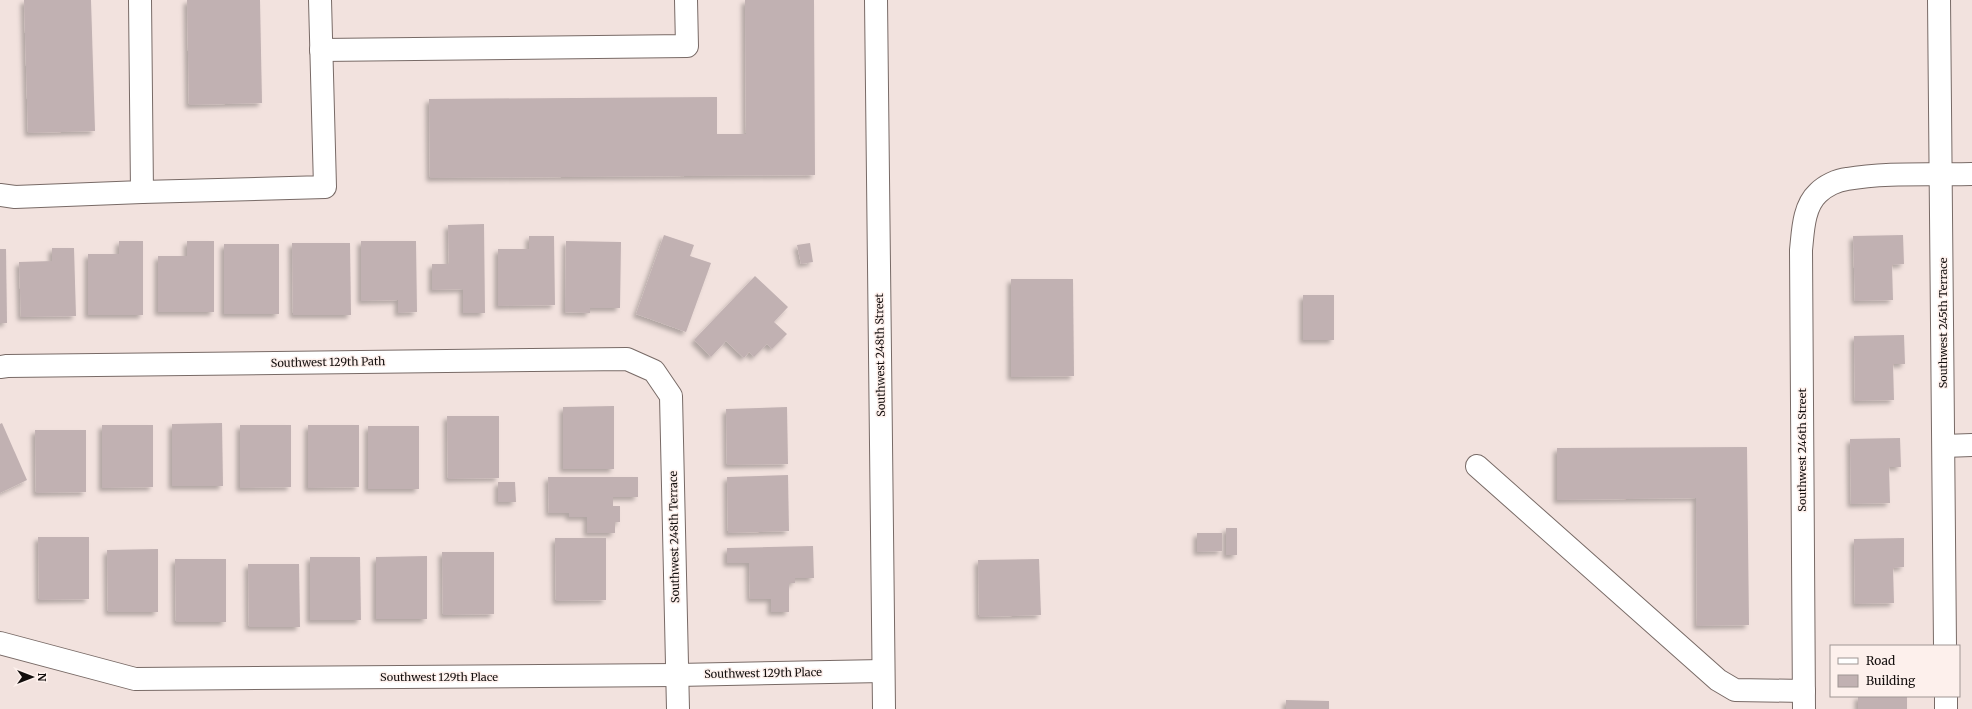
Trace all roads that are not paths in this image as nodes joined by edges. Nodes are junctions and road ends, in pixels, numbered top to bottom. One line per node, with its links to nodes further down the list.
1 (140, 0): 9 (street)
2 (320, 0): 6 (street)
3 (686, 0): 6 (street)
4 (876, 0): 18 (street, Southwest 248th Street)
5 (1939, 0): 8 (street, Southwest 245th Terrace)
6 (321, 50): 9 (street)
7 (1972, 174): 8 (street)
8 (1942, 175): 14 (street, Southwest 245th Terrace); 21 (street, Southwest 246th Street)
9 (142, 192): 10 (street)
10 (0, 194)
11 (0, 367): 12 (street, Southwest 129th Path)
12 (654, 370): 19 (street, Southwest 248th Terrace)
13 (1972, 445): 14 (street)
14 (1944, 446): 17 (street, Southwest 245th Terrace)
15 (1477, 466): 21 (street)
16 (0, 643): 19 (street, Southwest 129th Place)
17 (1945, 645)
18 (883, 671): 19 (street, Southwest 129th Place); 23 (street, Southwest 248th Street)
19 (677, 675): 22 (street, Southwest 248th Terrace)
20 (1946, 697): 24 (street)
21 (1804, 700)
22 (678, 709)
23 (884, 709)
24 (1946, 709)

